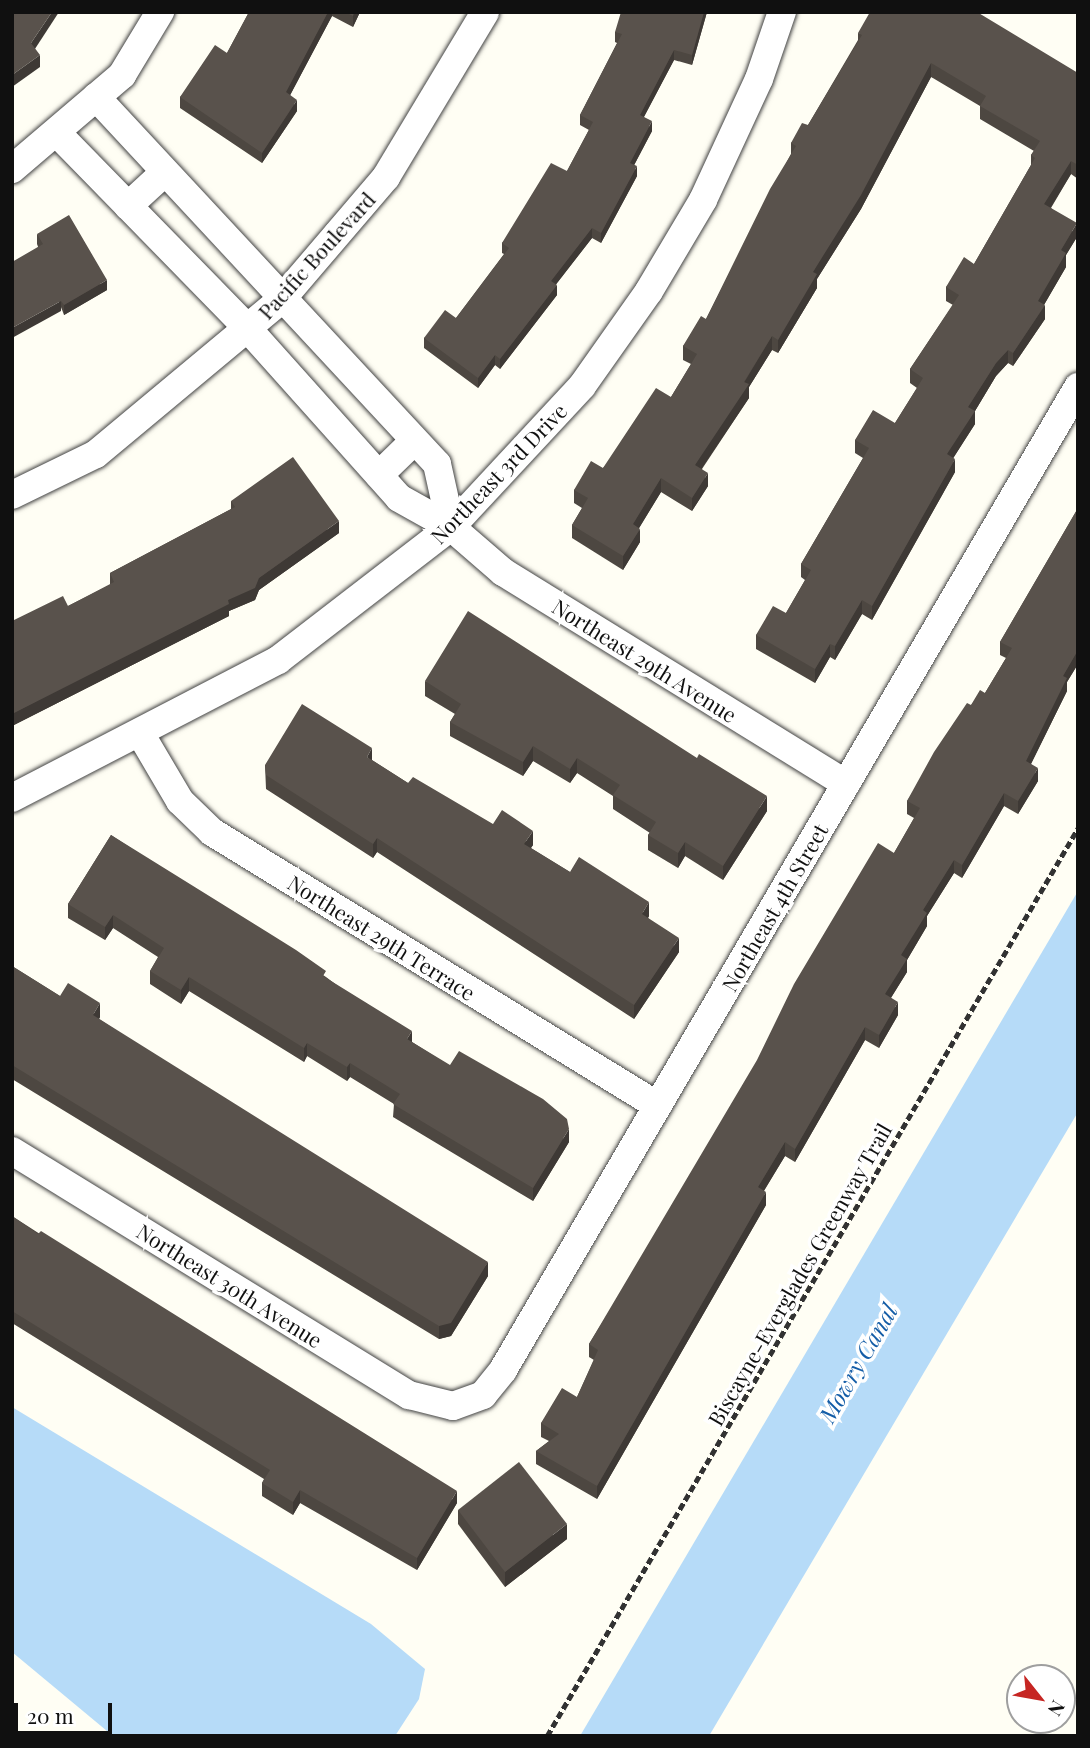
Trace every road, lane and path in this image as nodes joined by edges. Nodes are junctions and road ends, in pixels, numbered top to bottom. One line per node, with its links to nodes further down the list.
1 (160, 12): 6 (street)
2 (476, 12): 5 (street, Pacific Boulevard)
3 (485, 12): 5 (street, Pacific Boulevard)
4 (782, 12): 17 (street, Northeast 3rd Drive)
5 (471, 41): 11 (street, Pacific Boulevard)
6 (96, 97): 7 (street); 9 (street)
7 (57, 133): 8 (street); 10 (street, Northeast 29th Avenue)
8 (12, 169)
9 (164, 172): 10 (street); 11 (street)
10 (128, 206): 12 (street, Northeast 29th Avenue)
11 (281, 300): 12 (street, Pacific Boulevard); 14 (street)
12 (248, 330): 15 (street, Northeast 29th Avenue); 16 (street, Pacific Boulevard)
13 (1078, 387): 19 (street, Northeast 4th Street)
14 (414, 441): 15 (street); 17 (street)
15 (379, 475): 17 (street, Northeast 29th Avenue)
16 (12, 495)
17 (452, 527): 18 (street, Northeast 3rd Drive); 19 (street, Northeast 29th Avenue)
18 (140, 733): 20 (street, Northeast 3rd Drive); 22 (street, Northeast 29th Terrace)
19 (846, 784): 22 (street, Northeast 4th Street)
20 (12, 798)
21 (1078, 828): 25 (path, Biscayne-Everglades Greenway Trail)
22 (658, 1107): 24 (street, Northeast 4th Street)
23 (12, 1151): 24 (street, Northeast 30th Avenue)
24 (453, 1406)
25 (547, 1736)

